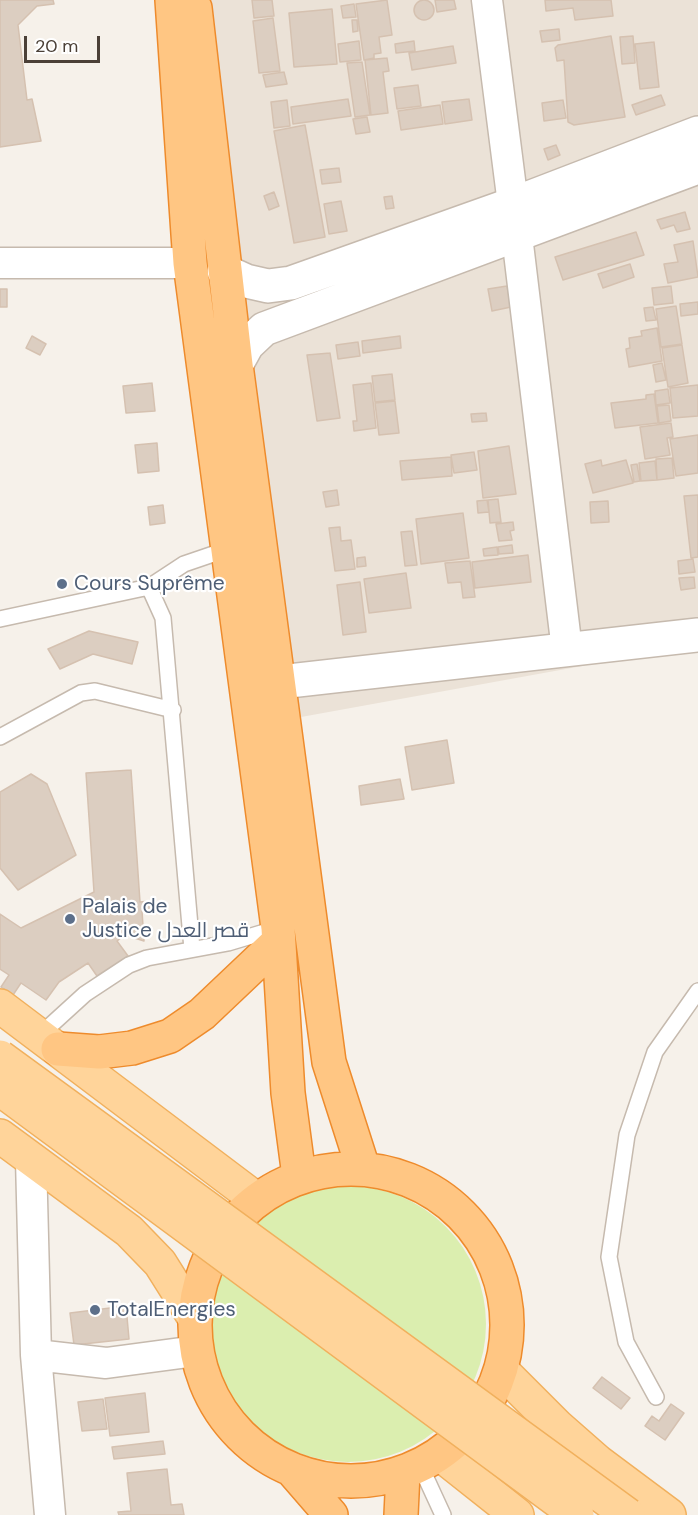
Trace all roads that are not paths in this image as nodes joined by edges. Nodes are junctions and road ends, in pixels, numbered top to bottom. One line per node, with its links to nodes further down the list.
1 (172, 0): 8 (highway)
2 (194, 0): 9 (highway)
3 (487, 0): 6 (street)
4 (698, 133): 6 (street)
5 (698, 167): 6 (street)
6 (515, 220): 9 (street); 10 (street); 15 (street)
7 (0, 263): 8 (street)
8 (190, 264): 11 (highway)
9 (224, 271): 10 (highway)
10 (236, 365): 16 (highway)
11 (228, 549): 12 (lane); 19 (highway)
12 (149, 587): 13 (lane); 17 (lane)
13 (0, 619)
14 (698, 635): 15 (street)
15 (567, 650): 16 (street)
16 (280, 682): 28 (highway)
17 (173, 710): 18 (lane); 20 (lane)
18 (0, 736)
19 (278, 935): 20 (lane); 23 (highway); 29 (highway)
20 (192, 949): 23 (lane)
21 (698, 991): 35 (lane)
22 (0, 1006): 23 (main road)
23 (49, 1042): 30 (main road)
24 (0, 1057): 44 (main road, bridge)
25 (0, 1089): 43 (main road, bridge)
26 (0, 1136): 27 (main road)
27 (32, 1160): 31 (main road); 33 (street)
28 (363, 1168): 29 (highway); 34 (highway)
29 (299, 1176): 30 (highway)
30 (256, 1199): 31 (highway)
31 (194, 1317): 32 (highway)
32 (196, 1351): 33 (street); 37 (highway)
33 (36, 1355): 38 (street)
34 (501, 1370): 36 (highway); 45 (main road)
35 (656, 1397)
36 (421, 1464): 37 (highway); 40 (highway); 41 (lane); 42 (main road)
37 (292, 1470): 39 (highway)
38 (50, 1515)
39 (331, 1515)
40 (401, 1515)
41 (443, 1515)
42 (517, 1515)
43 (577, 1515)
44 (628, 1515)
45 (669, 1515)

